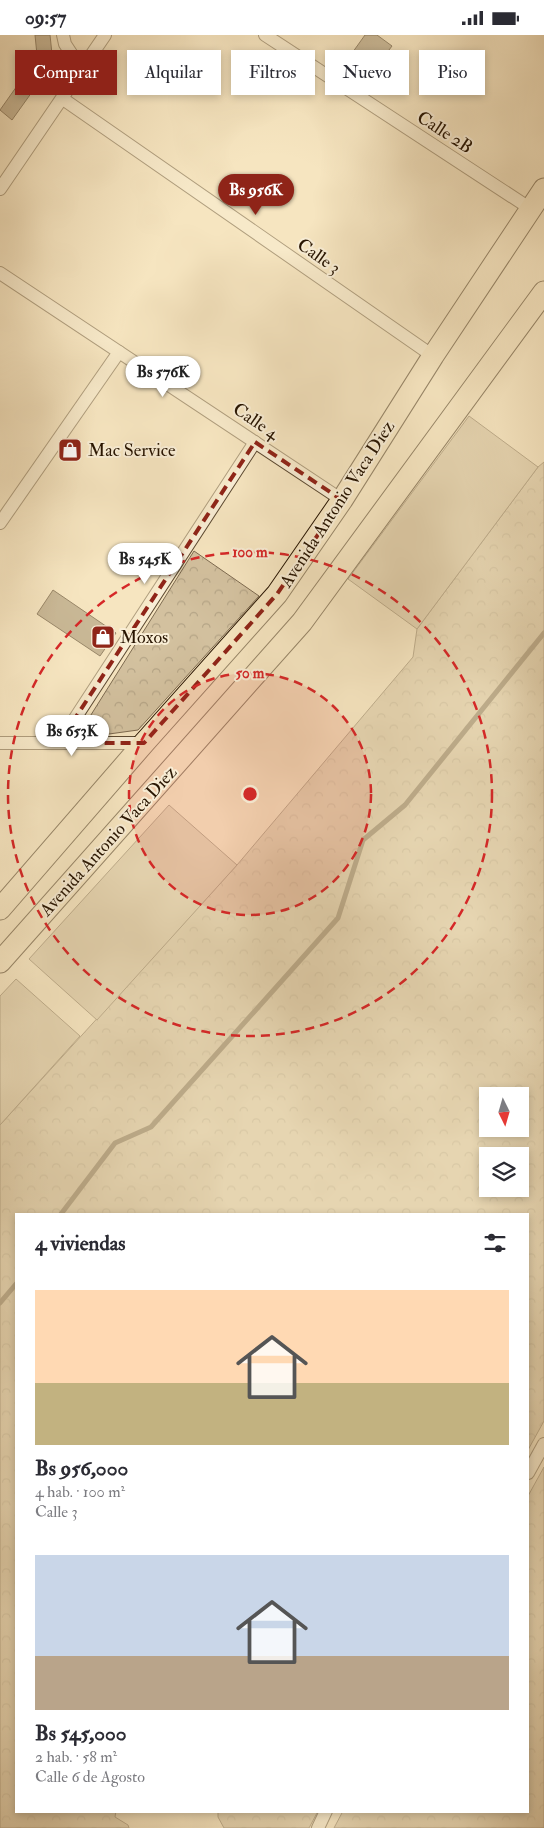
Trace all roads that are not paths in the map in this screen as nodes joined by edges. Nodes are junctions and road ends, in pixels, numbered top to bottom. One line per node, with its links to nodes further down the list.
1 (64, 35): 4 (street)
2 (105, 35): 5 (street)
3 (265, 35): 10 (street, Calle 2B)
4 (69, 50)
5 (95, 50)
6 (66, 95): 7 (street)
7 (63, 99): 8 (street); 14 (street, Calle 3)
8 (0, 189)
9 (544, 189): 10 (highway, Avenida Antonio Vaca Diez)
10 (531, 209): 14 (highway, Avenida Antonio Vaca Diez)
11 (0, 273): 13 (street, Calle 4)
12 (544, 292): 22 (highway, Avenida Antonio Vaca Diez)
13 (119, 352): 15 (street, Calle 4); 17 (street)
14 (433, 356): 16 (highway, Avenida Antonio Vaca Diez)
15 (255, 442): 16 (street, Calle 4); 19 (street)
16 (342, 500): 20 (highway, Avenida Antonio Vaca Diez)
17 (0, 523)
18 (0, 743): 19 (street)
19 (58, 743): 20 (street)
20 (144, 743): 21 (highway, Avenida Antonio Vaca Diez)
21 (0, 909)
22 (0, 962)
23 (544, 1444): 24 (street)
24 (529, 1471)
25 (325, 1813): 26 (street)
26 (318, 1828)

